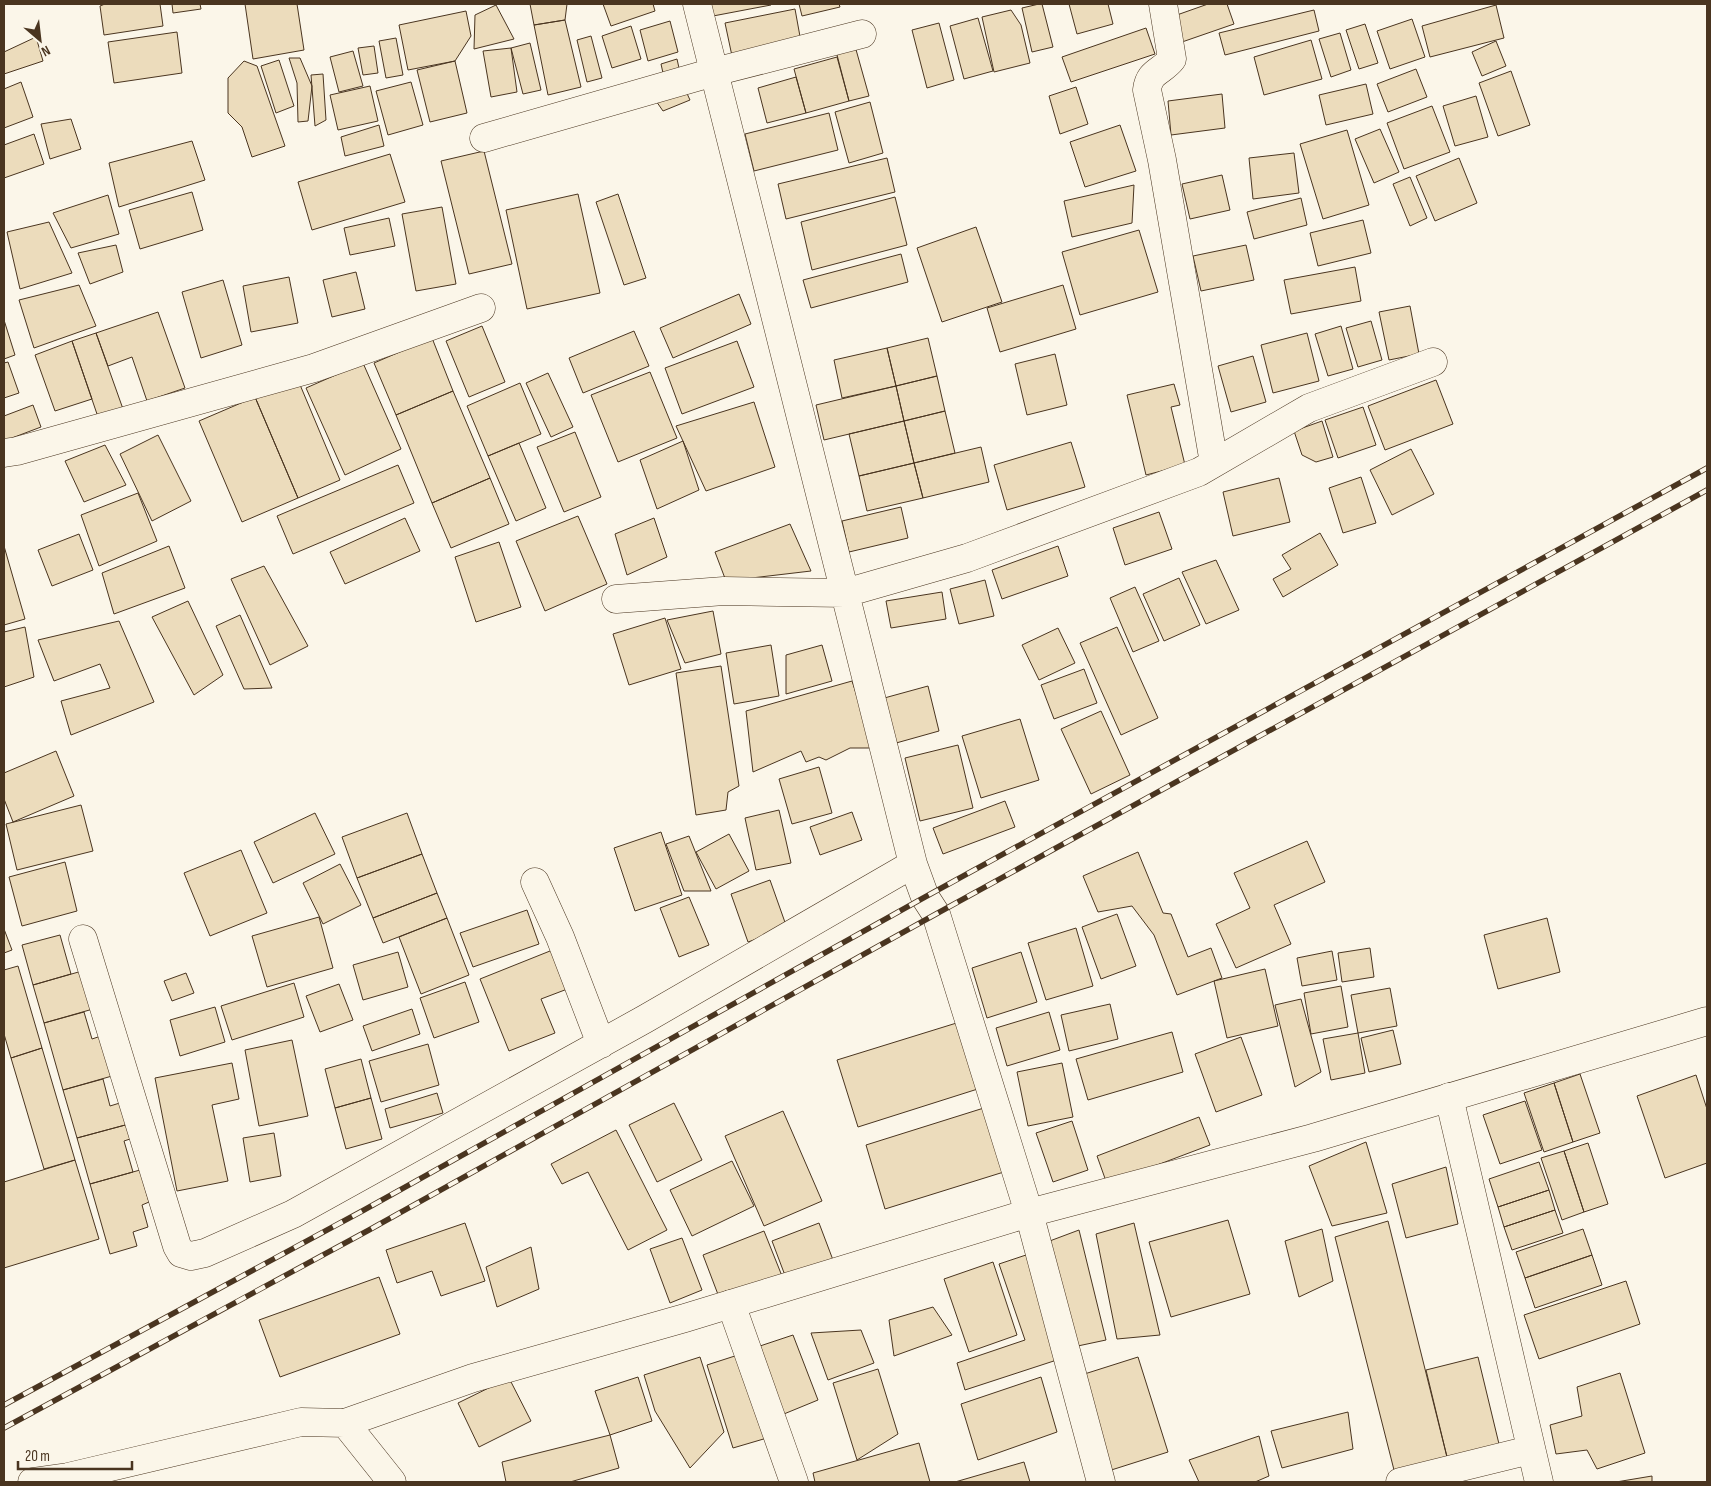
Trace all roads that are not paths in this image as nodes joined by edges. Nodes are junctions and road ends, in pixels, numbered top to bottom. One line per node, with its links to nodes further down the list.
1 (698, 4): 4 (street)
2 (1163, 4): 9 (street)
3 (862, 34): 4 (street)
4 (714, 72): 5 (street); 10 (street)
5 (484, 138)
6 (482, 308): 8 (street)
7 (1433, 362): 9 (street)
8 (4, 453)
9 (1214, 463): 10 (street)
10 (845, 593): 11 (street); 12 (street)
11 (616, 598)
12 (913, 864): 16 (street); 18 (street)
13 (535, 882): 16 (street)
14 (82, 939): 16 (street)
15 (1707, 1021): 17 (street)
16 (601, 1044)
17 (1449, 1097): 18 (street); 21 (street)
18 (1029, 1213): 19 (street); 25 (street)
19 (731, 1304): 20 (street); 24 (street)
20 (345, 1423): 22 (street); 23 (street)
21 (1530, 1450): 26 (street); 27 (street)
22 (32, 1482)
23 (392, 1482)
24 (794, 1482)
25 (1101, 1482)
26 (1400, 1482)
27 (1539, 1482)

